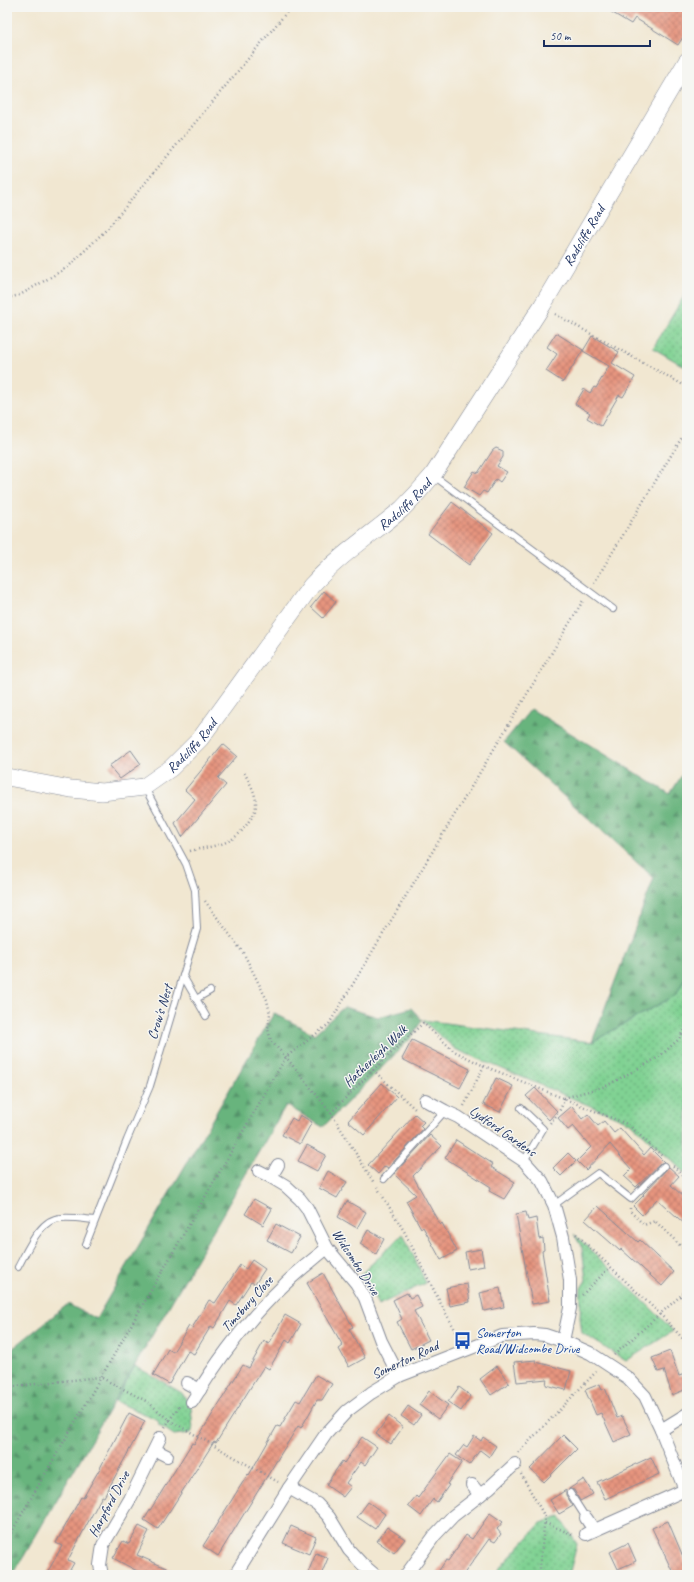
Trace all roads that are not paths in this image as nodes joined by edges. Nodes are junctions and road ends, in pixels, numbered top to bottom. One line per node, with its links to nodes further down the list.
1 (687, 61): 2 (main road, Radcliffe Road)
2 (433, 475): 3 (lane); 5 (main road, Radcliffe Road)
3 (613, 609)
4 (7, 777): 5 (main road, Radcliffe Road)
5 (144, 787): 6 (lane, Crow's Nest)
6 (183, 976): 8 (lane); 20 (lane, Crow's Nest)
7 (210, 991): 8 (lane)
8 (196, 999): 9 (lane)
9 (206, 1016)
10 (425, 1100): 12 (street, Lydford Gardens)
11 (521, 1108): 13 (lane)
12 (445, 1111): 13 (street, Lydford Gardens); 18 (lane)
13 (524, 1161): 19 (street, Lydford Gardens)
14 (278, 1165): 17 (street)
15 (664, 1166): 19 (lane)
16 (260, 1171): 17 (street, Widcombe Drive)
17 (271, 1177): 22 (street, Widcombe Drive)
18 (384, 1179)
19 (556, 1210): 24 (street, Lydford Gardens)
20 (95, 1220): 21 (lane, Crow's Nest); 23 (lane)
21 (86, 1244)
22 (327, 1248): 25 (street, Widcombe Drive); 26 (street, Timsbury Close)
23 (18, 1267)
24 (563, 1340): 25 (street, Somerton Road); 28 (street, Somerton Road)
25 (399, 1376): 34 (street, Somerton Road)
26 (187, 1383)
27 (687, 1414): 28 (street)
28 (661, 1430): 35 (street, Somerton Road)
29 (160, 1438): 30 (street, Harpford Drive)
30 (155, 1450): 31 (street); 39 (street, Harpford Drive)
31 (167, 1456)
32 (515, 1464): 37 (street)
33 (472, 1485): 37 (street)
34 (288, 1488): 40 (street, Somerton Road); 41 (street)
35 (686, 1492): 38 (street, Somerton Road)
36 (570, 1493): 38 (lane)
37 (480, 1495): 42 (street)
38 (586, 1518)
39 (102, 1575)
40 (236, 1575)
41 (375, 1575)
42 (406, 1575)

